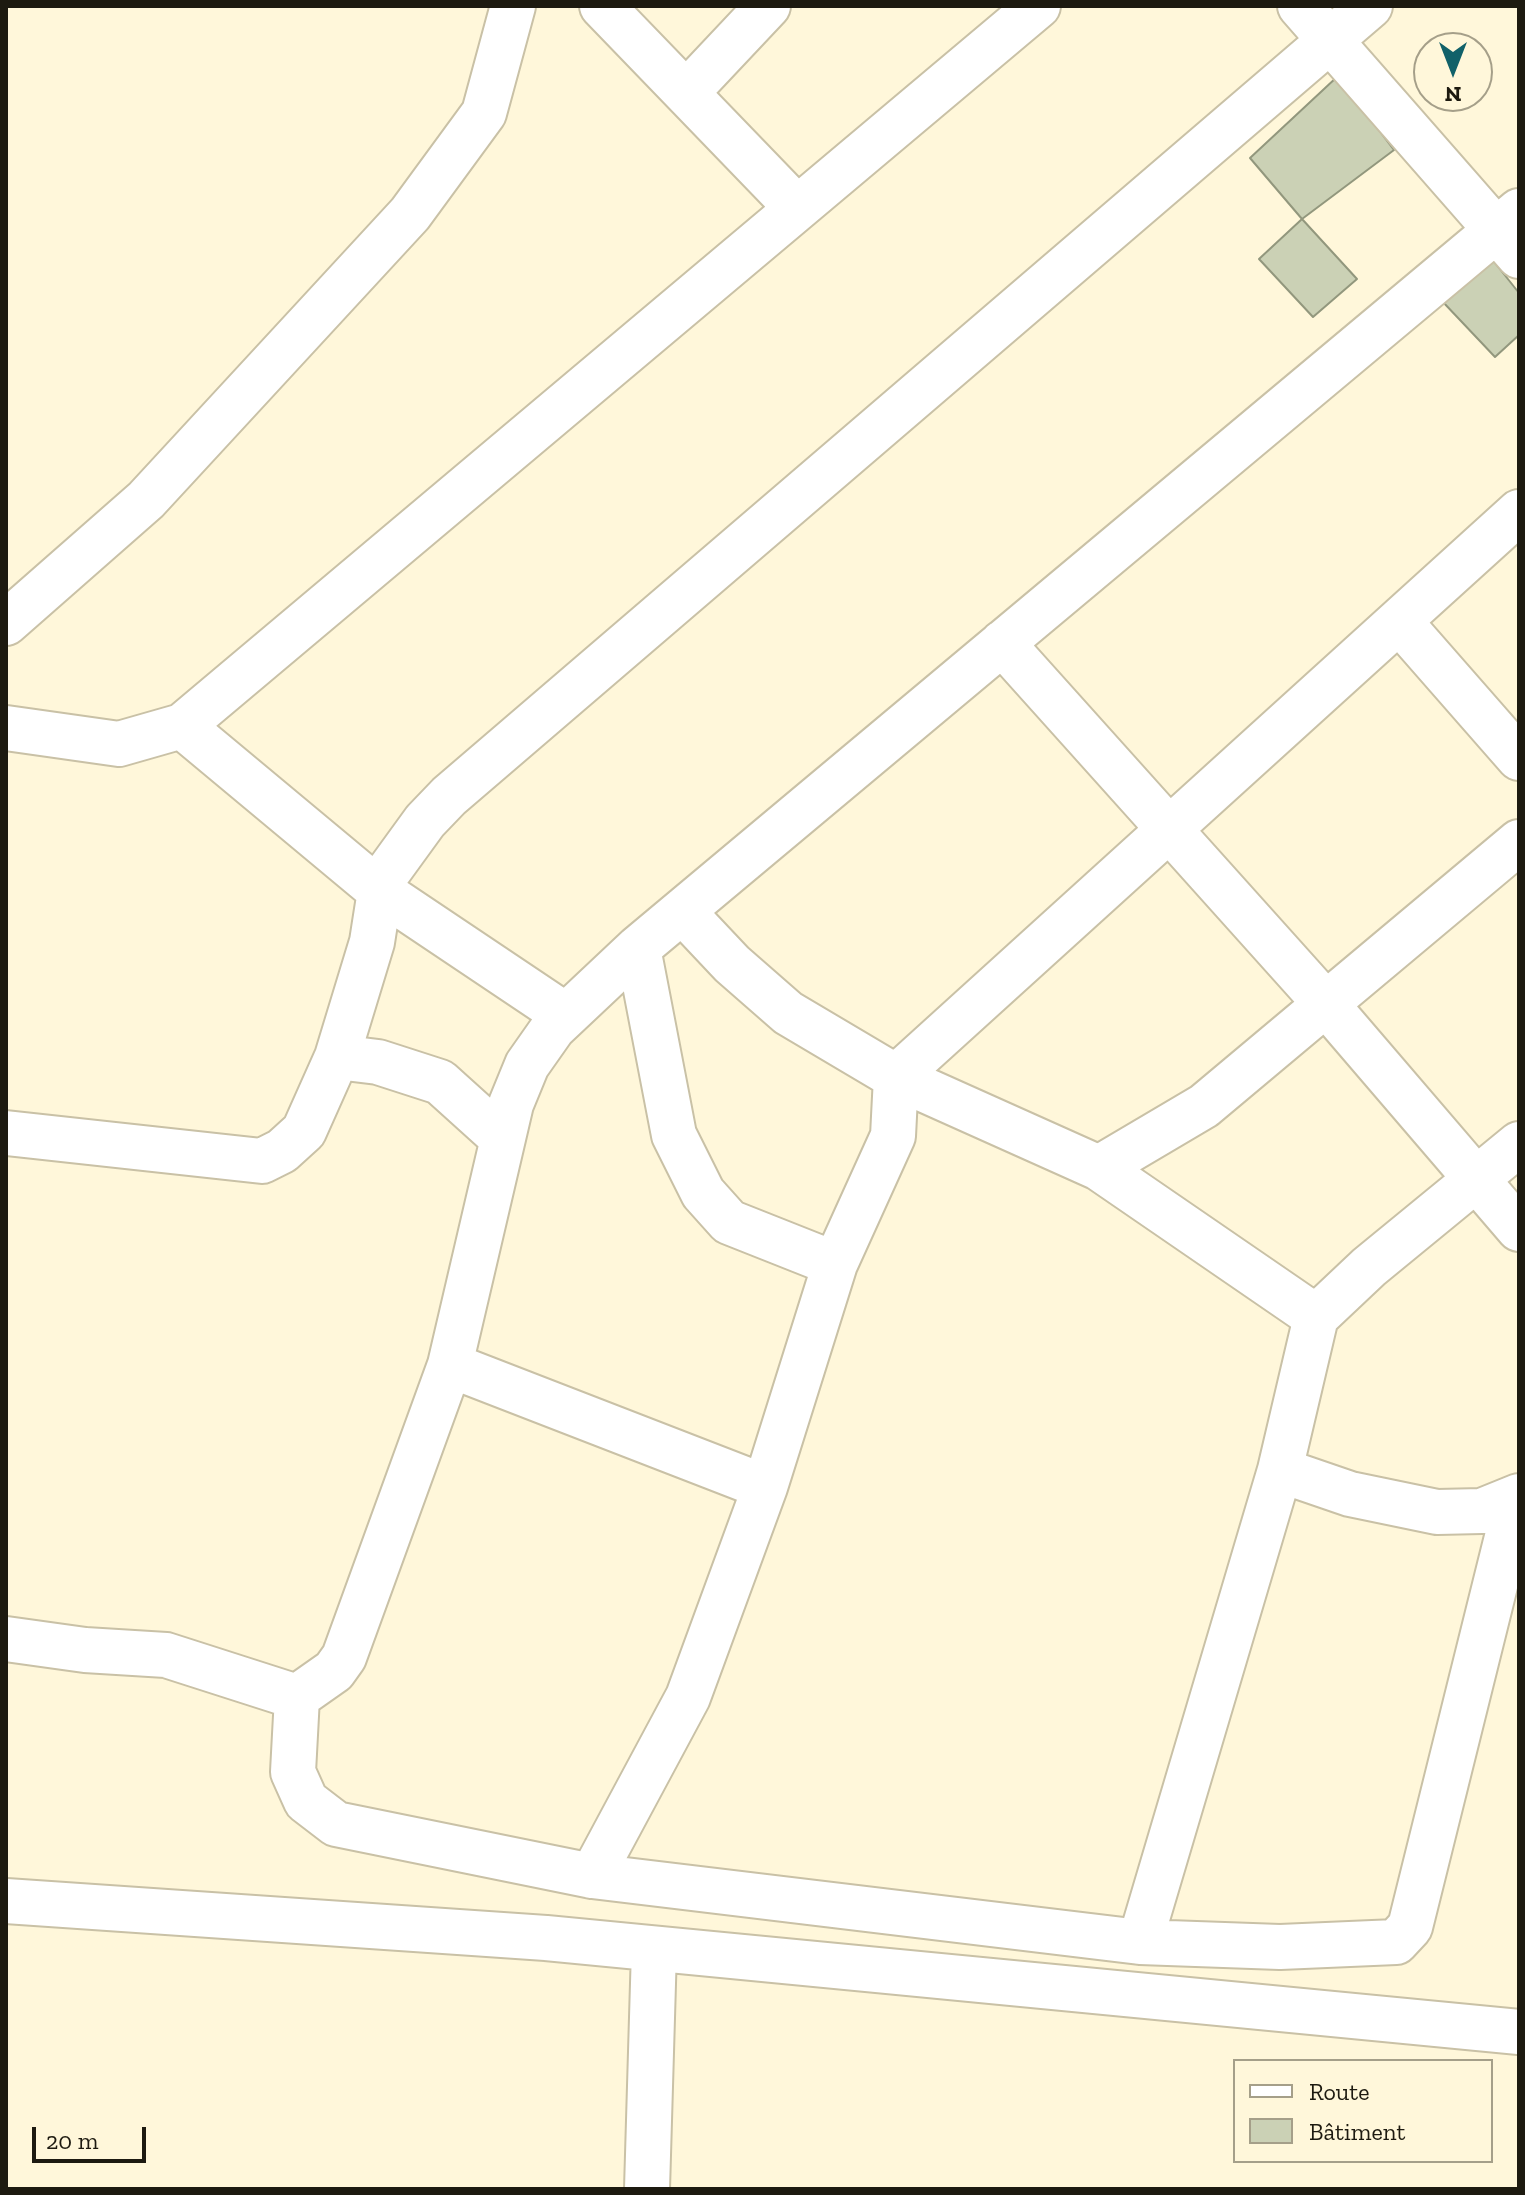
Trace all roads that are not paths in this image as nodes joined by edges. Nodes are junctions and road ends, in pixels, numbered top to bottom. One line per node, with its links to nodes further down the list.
1 (513, 6): 13 (street)
2 (602, 6): 8 (street)
3 (768, 6): 8 (street)
4 (1038, 6): 9 (street)
5 (1300, 6): 7 (street)
6 (1370, 6): 7 (street)
7 (1328, 39): 10 (street); 20 (street)
8 (687, 92): 9 (street)
9 (797, 208): 15 (street)
10 (1511, 233): 14 (street)
11 (1519, 512): 12 (street)
12 (1399, 621): 17 (street); 18 (street)
13 (6, 623)
14 (1002, 643): 18 (street); 21 (street)
15 (182, 726): 16 (street); 20 (street)
16 (6, 728)
17 (1519, 758)
18 (1170, 829): 23 (street); 26 (street)
19 (1519, 842): 23 (street)
20 (380, 891): 24 (street); 25 (street)
21 (683, 912): 22 (street); 26 (street)
22 (638, 948): 24 (street); 33 (street)
23 (1326, 1004): 30 (street); 31 (street)
24 (565, 1015): 28 (street)
25 (337, 1057): 27 (street); 28 (street)
26 (896, 1077): 30 (street); 33 (street)
27 (6, 1133)
28 (502, 1138): 35 (street)
29 (1519, 1144): 31 (street)
30 (1099, 1168): 34 (street)
31 (1479, 1180): 32 (street); 34 (street)
32 (1519, 1229)
33 (835, 1264): 37 (street)
34 (1316, 1317): 36 (street)
35 (450, 1365): 37 (street); 40 (street)
36 (1280, 1470): 38 (street); 43 (street)
37 (765, 1487): 41 (street)
38 (1518, 1497): 43 (street)
39 (6, 1639): 40 (street)
40 (297, 1697): 41 (street)
41 (592, 1876): 43 (street)
42 (6, 1901): 44 (street)
43 (1140, 1942)
44 (654, 1949): 45 (street); 46 (street)
45 (1519, 2032)
46 (647, 2189)

